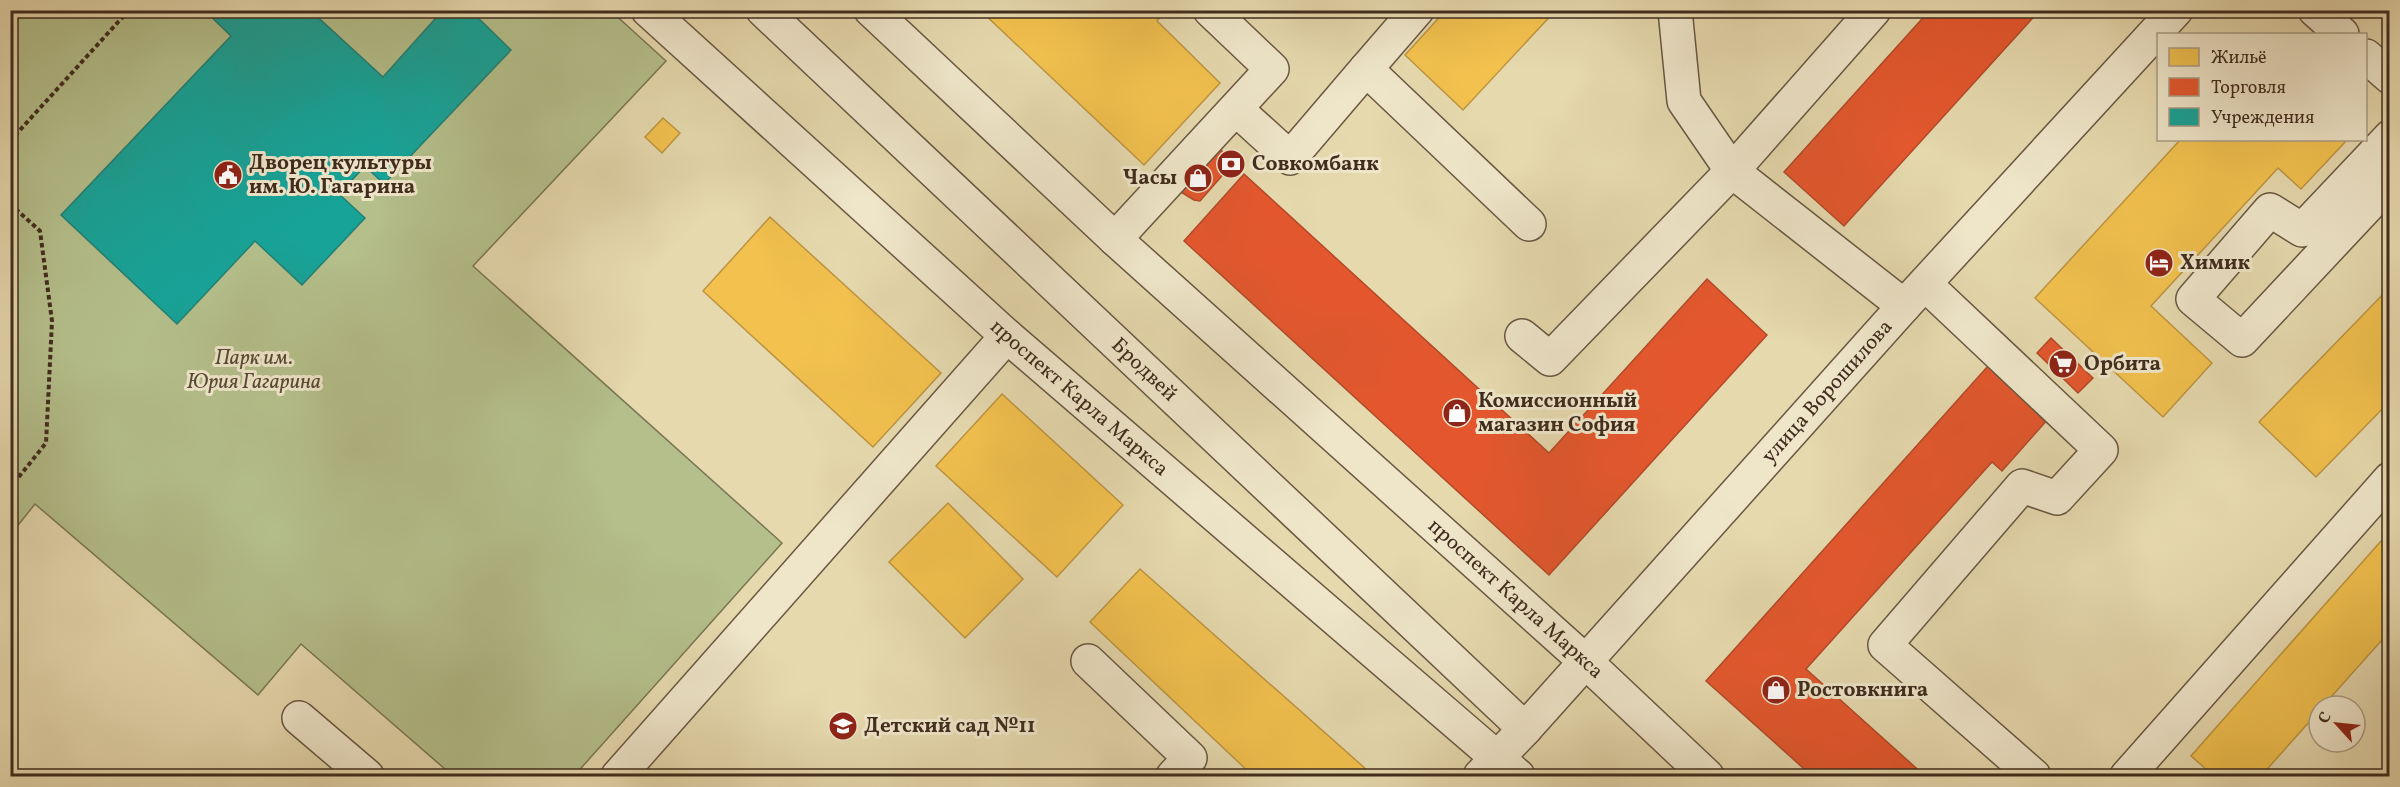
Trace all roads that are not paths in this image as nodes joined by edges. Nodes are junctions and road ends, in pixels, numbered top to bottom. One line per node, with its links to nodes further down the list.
1 (648, 10): 21 (street, проспект Карла Маркса)
2 (763, 10): 27 (street, Бродвей)
3 (871, 10): 19 (street, проспект Карла Маркса)
4 (1210, 10): 14 (street)
5 (1417, 10): 12 (street)
6 (1675, 10): 16 (street)
7 (1874, 10): 16 (street)
8 (2176, 10): 20 (street, улица Ворошилова)
9 (2315, 10): 10 (street)
10 (2341, 33)
11 (2367, 57): 13 (street)
12 (1366, 69): 14 (street); 18 (street)
13 (2390, 78)
14 (1236, 109): 19 (street)
15 (2390, 137): 17 (street)
16 (1732, 171): 20 (street); 22 (street)
17 (2390, 182)
18 (1529, 224)
19 (1115, 239): 25 (street, проспект Карла Маркса)
20 (1914, 295): 25 (street, улица Ворошилова); 33 (street)
21 (1007, 336): 28 (street, проспект Карла Маркса); 30 (street)
22 (1522, 336)
23 (2390, 479): 34 (street)
24 (1088, 661): 31 (street)
25 (1584, 661): 27 (street, улица Ворошилова); 32 (street, проспект Карла Маркса)
26 (299, 718): 29 (street)
27 (1525, 729): 28 (street, улица Ворошилова)
28 (1498, 770)
29 (367, 777)
30 (618, 777)
31 (1173, 777)
32 (1707, 777)
33 (2034, 777)
34 (2127, 777)

